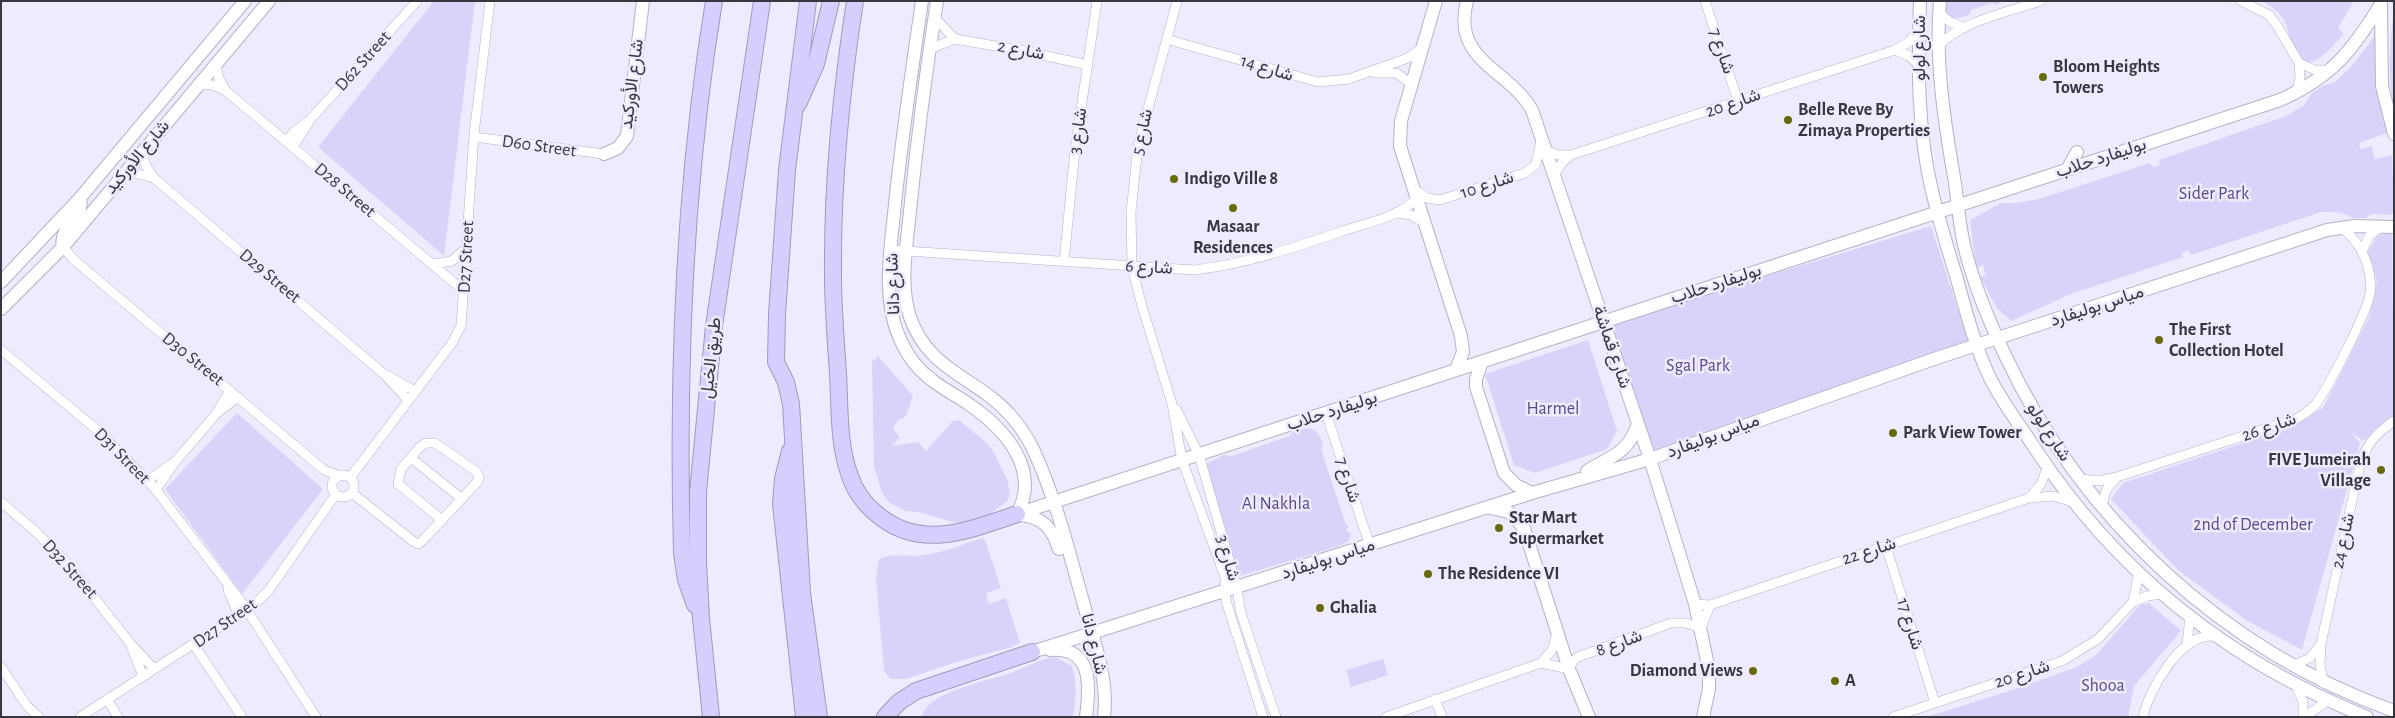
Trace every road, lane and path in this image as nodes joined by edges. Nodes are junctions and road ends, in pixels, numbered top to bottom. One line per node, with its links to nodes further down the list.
1 (245, 1): 57 (street, شارع الأوركيد)
2 (269, 1): 33 (street, شارع الأوركيد)
3 (417, 1): 46 (street, D62 Street)
4 (490, 1): 45 (street, D27 Street)
5 (643, 1): 50 (street, شارع الأوركيد)
6 (714, 1): 133 (highway)
7 (762, 1): 133 (highway, طريق الخيل)
8 (808, 1): 43 (highway)
9 (831, 1): 43 (highway)
10 (855, 1): 116 (highway)
11 (922, 1): 66 (street, شارع دانا)
12 (937, 1): 23 (street, شارع دانا)
13 (1097, 1): 34 (street, شارع 3)
14 (1177, 1): 27 (street, شارع 5)
15 (1436, 1): 28 (street)
16 (1467, 1): 47 (street, شارع قماشة)
17 (1705, 1): 42 (street, شارع 7)
18 (1920, 1): 25 (street, شارع لولو)
19 (2040, 1): 24 (street)
20 (2241, 1): 32 (street)
21 (2381, 2): 36 (street, بوليفارد حلاب); 44 (street)
22 (1939, 7): 24 (street); 29 (street, شارع لولو)
23 (934, 17): 26 (street); 30 (street, شارع دانا)
24 (1964, 28): 29 (street)
25 (1920, 30): 31 (street, شارع 20); 35 (street, شارع لولو)
26 (955, 39): 30 (street); 34 (street, شارع 2)
27 (1166, 39): 37 (street, شارع 14); 71 (street, شارع 5)
28 (1425, 44): 37 (street, شارع 14); 39 (street)
29 (1940, 46): 58 (street, شارع لولو)
30 (929, 49): 67 (street, شارع دانا)
31 (1895, 50): 35 (street); 42 (street, شارع 20)
32 (2299, 63): 36 (street); 41 (street)
33 (216, 65): 38 (street, شارع الأوركيد); 40 (street, D28 Street)
34 (1088, 65): 69 (street, شارع 3)
35 (1920, 66): 59 (street, شارع لولو)
36 (2332, 69): 41 (street, بوليفارد حلاب)
37 (1368, 72): 39 (street, شارع 14)
38 (199, 84): 40 (street, D28 Street); 48 (street, شارع الأوركيد)
39 (1412, 85): 56 (street)
40 (226, 91): 46 (street, D28 Street)
41 (2297, 92): 52 (street, بوليفارد حلاب)
42 (1738, 101): 51 (street, شارع 20)
43 (793, 113): 91 (highway)
44 (2394, 133)
45 (474, 137): 50 (street, D60 Street); 65 (street, D27 Street)
46 (290, 144): 70 (street, D28 Street)
47 (1544, 144): 51 (street, شارع 20); 54 (street, شارع قماشة); 56 (street, شارع 10)
48 (142, 152): 53 (street, شارع الأوركيد); 55 (street, D29 Street)
49 (2077, 152): 52 (street)
50 (604, 154)
51 (1571, 154): 54 (street)
52 (2067, 170): 58 (street, بوليفارد حلاب)
53 (126, 171): 55 (street, D29 Street); 64 (street, شارع الأوركيد)
54 (1554, 176): 75 (street, شارع قماشة)
55 (154, 178): 81 (street, D29 Street)
56 (1414, 193): 60 (street, شارع 6); 61 (street)
57 (80, 198): 64 (street); 72 (street, شارع الأوركيد)
58 (1958, 205): 59 (street, بوليفارد حلاب); 76 (street, شارع لولو)
59 (1937, 212): 75 (street, بوليفارد حلاب); 77 (street, شارع لولو)
60 (1398, 213): 61 (street); 71 (street, شارع 6)
61 (1423, 222): 80 (street)
62 (2388, 226): 63 (street, مياس بوليفارد); 68 (street)
63 (2341, 228): 68 (street, شارع 26); 76 (street, مياس بوليفارد)
64 (63, 247): 74 (street, شارع الأوركيد); 82 (street, D30 Street)
65 (466, 248): 70 (street); 73 (street, D27 Street)
66 (891, 250): 67 (street, شارع 6); 116 (street, شارع دانا)
67 (906, 251): 69 (street, شارع 6); 112 (street, شارع دانا)
68 (2362, 251): 100 (street, شارع 26)
69 (1064, 262): 71 (street, شارع 6)
70 (433, 264): 73 (street, D28 Street)
71 (1132, 267): 86 (street, شارع 3)
72 (1, 282)
73 (464, 291): 83 (street, D27 Street)
74 (1, 309)
75 (1603, 322): 79 (street, بوليفارد حلاب); 90 (street, شارع قماشة)
76 (1997, 338): 77 (street, مياس بوليفارد); 101 (street, شارع لولو)
77 (1977, 345): 94 (street, مياس بوليفارد); 97 (street, شارع لولو)
78 (1, 350): 102 (street, D31 Street)
79 (1482, 362): 80 (street, بوليفارد حلاب); 107 (street)
80 (1456, 370): 87 (street, بوليفارد حلاب)
81 (385, 375): 83 (street, D29 Street); 85 (street, D29 Street)
82 (230, 390): 84 (street, D30 Street); 88 (street)
83 (415, 391): 85 (street, D27 Street)
84 (238, 397): 88 (street); 98 (street, D30 Street)
85 (408, 400): 99 (street, D27 Street)
86 (1172, 404): 92 (street, شارع 3); 95 (street, شارع 3)
87 (1326, 413): 92 (street, بوليفارد حلاب); 118 (street, شارع 7)
88 (216, 414): 96 (street)
89 (2394, 421): 140 (street, شارع 24)
90 (1638, 424): 94 (street, شارع قماشة); 103 (street)
91 (794, 442): 164 (highway); 165 (highway)
92 (1199, 455): 95 (street, بوليفارد حلاب); 123 (street, شارع 3)
93 (411, 458): 110 (street); 110 (street); 117 (street)
94 (1650, 459): 103 (street, مياس بوليفارد); 127 (street, شارع قماشة)
95 (1182, 460): 112 (street, بوليفارد حلاب); 123 (street, شارع 3)
96 (175, 462): 102 (street); 105 (street)
97 (2047, 468): 109 (street); 113 (street, شارع لولو)
98 (324, 470): 99 (street, D30 Street); 104 (street, D30 Street)
99 (345, 477): 104 (street); 106 (street)
100 (2117, 477): 101 (street, شارع 26); 114 (street)
101 (2080, 479): 114 (street, شارع لولو)
102 (147, 480): 105 (street, D31 Street)
103 (1575, 480): 107 (street, مياس بوليفارد)
104 (333, 485): 108 (street)
105 (156, 490): 122 (street, D31 Street)
106 (352, 493): 108 (street); 117 (street)
107 (1532, 493): 115 (street, مياس بوليفارد)
108 (336, 494): 130 (street, D27 Street)
109 (2029, 498): 113 (street, شارع 22); 119 (street, شارع 22)
110 (462, 499): 117 (street)
111 (1, 502): 138 (street, D32 Street)
112 (1053, 503): 116 (street, بوليفارد حلاب); 120 (street, شارع دانا)
113 (2076, 503): 121 (street, شارع لولو)
114 (2102, 506): 124 (street, شارع لولو)
115 (1488, 508): 118 (street, مياس بوليفارد); 136 (street)
116 (1017, 514): 120 (street, شارع دانا)
117 (442, 520)
118 (1370, 546): 123 (street, مياس بوليفارد)
119 (1886, 546): 129 (street, شارع 22); 154 (street, شارع 17)
120 (1075, 572): 135 (street, شارع دانا)
121 (2138, 572): 125 (street, شارع لولو); 126 (street)
122 (224, 581): 130 (street, D31 Street); 131 (street, D31 Street)
123 (1231, 590): 135 (street, مياس بوليفارد); 169 (street, شارع 3); 170 (street, شارع 3)
124 (2186, 590): 128 (street); 144 (street, شارع لولو)
125 (2162, 594): 126 (street, شارع 20); 128 (street, شارع لولو)
126 (2133, 602): 154 (street, شارع 20)
127 (1695, 604): 129 (street, شارع 22); 134 (street, شارع قماشة)
128 (2174, 604): 132 (street, شارع لولو)
129 (1710, 605): 134 (street)
130 (248, 610): 131 (street, D27 Street); 163 (street, D31 Street)
131 (239, 616): 141 (street, D27 Street)
132 (2190, 617): 137 (street, شارع لولو); 139 (street)
133 (701, 618): 157 (highway, طريق الخيل)
134 (1701, 628): 147 (street, شارع 8); 174 (street, شارع قماشة)
135 (1092, 633): 142 (street, مياس بوليفارد); 168 (street, شارع دانا)
136 (1557, 633): 143 (street); 147 (street)
137 (2214, 636): 139 (street); 150 (street, شارع لولو)
138 (130, 644): 146 (street, D32 Street); 148 (street, D32 Street)
139 (2187, 644): 176 (street)
140 (2321, 644): 144 (street); 149 (street, شارع 24)
141 (194, 645): 146 (street, D27 Street); 162 (street)
142 (1032, 652): 166 (highway); 167 (street, شارع دانا)
143 (1541, 663): 147 (street); 152 (street)
144 (2294, 665): 149 (street, شارع لولو)
145 (1, 667): 155 (street)
146 (154, 669): 148 (street, D27 Street)
147 (1569, 669): 173 (street)
148 (143, 676): 151 (street, D27 Street)
149 (2324, 683): 156 (street, شارع لولو)
150 (2298, 687): 153 (street, شارع لولو); 177 (street)
151 (107, 699): 160 (street, D27 Street); 161 (street)
152 (1435, 700): 171 (street); 172 (street)
153 (2327, 701): 177 (street); 178 (street, شارع لولو)
154 (1935, 703): 175 (street, شارع 20)
155 (27, 706): 158 (street); 159 (street)
156 (2394, 711)
157 (712, 713)
158 (31, 717)
159 (39, 717)
160 (80, 717)
161 (118, 717)
162 (242, 717)
163 (316, 717)
164 (804, 717)
165 (819, 717)
166 (885, 717)
167 (1086, 717)
168 (1104, 717)
169 (1263, 717)
170 (1276, 717)
171 (1386, 717)
172 (1442, 717)
173 (1589, 717)
174 (1702, 717)
175 (1893, 717)
176 (2142, 717)
177 (2304, 717)
178 (2367, 717)

